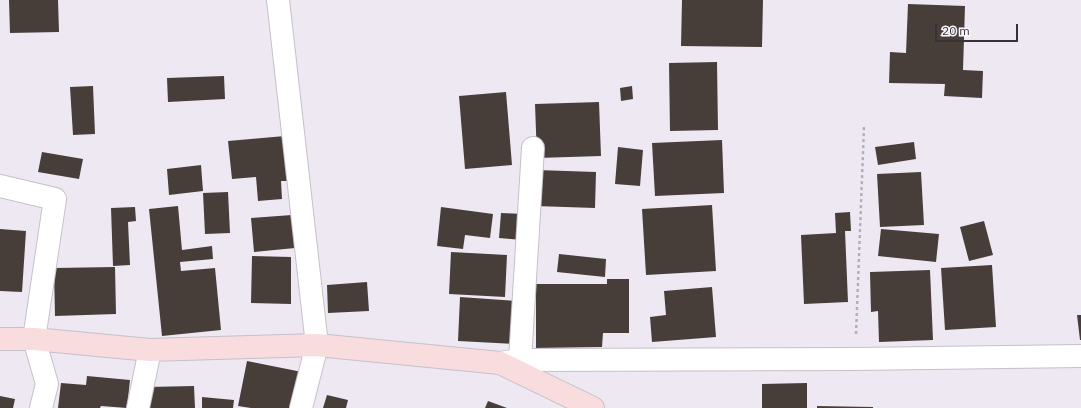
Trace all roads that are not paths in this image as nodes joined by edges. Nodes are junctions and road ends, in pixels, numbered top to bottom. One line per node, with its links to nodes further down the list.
1 (278, 0): 6 (street)
2 (533, 148): 9 (street)
3 (0, 186): 5 (street)
4 (0, 339): 5 (main road)
5 (34, 339): 7 (main road); 10 (street)
6 (317, 345): 7 (main road); 9 (main road); 12 (street)
7 (150, 350): 11 (street)
8 (1081, 356): 9 (street)
9 (510, 362): 13 (main road)
10 (40, 408)
11 (138, 408)
12 (301, 408)
13 (593, 408)

